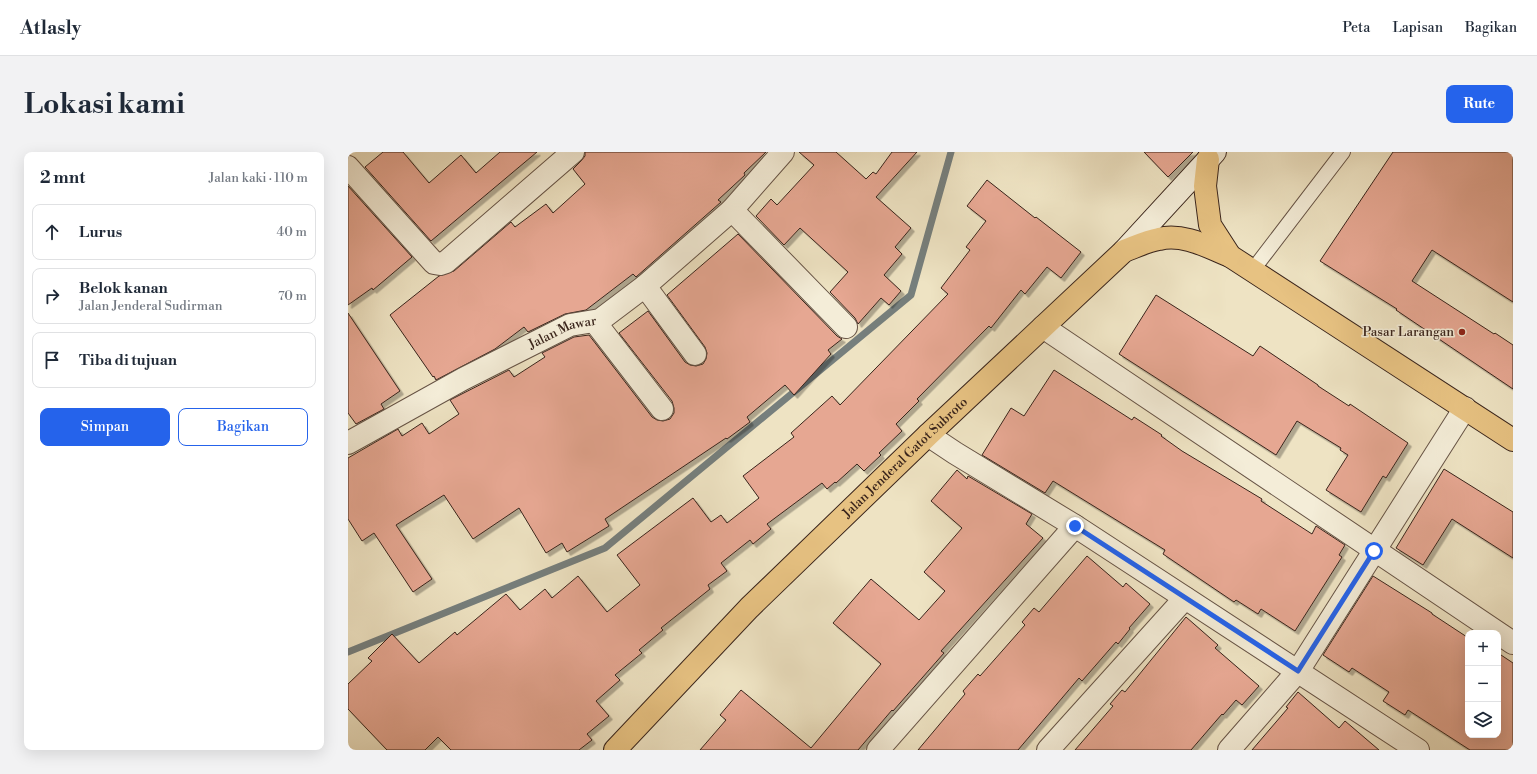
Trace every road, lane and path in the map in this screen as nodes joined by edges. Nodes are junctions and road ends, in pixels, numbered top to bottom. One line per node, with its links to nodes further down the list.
1 (359, 152): 6 (street)
2 (572, 152): 7 (street)
3 (783, 152): 8 (street, Jalan Mawar)
4 (1343, 152): 11 (lane)
5 (1212, 155): 9 (street); 10 (highway)
6 (348, 160)
7 (348, 167)
8 (732, 210): 12 (street, Jalan Mawar); 14 (street)
9 (1124, 251): 10 (highway, Jalan Jenderal Gatot Subroto); 15 (highway, Jalan Jenderal Gatot Subroto)
10 (1230, 256): 11 (highway)
11 (1252, 271): 17 (highway)
12 (645, 286): 13 (street, Jalan Mawar); 16 (street)
13 (595, 322): 18 (street); 21 (street, Jalan Mawar)
14 (846, 327)
15 (1043, 327): 19 (highway, Jalan Jenderal Gatot Subroto); 23 (street)
16 (695, 354)
17 (1465, 408): 20 (highway); 23 (street)
18 (662, 409)
19 (928, 435): 22 (street); 28 (highway, Jalan Jenderal Gatot Subroto)
20 (1513, 440)
21 (348, 443)
22 (1075, 526): 24 (street); 29 (street)
23 (1374, 551): 25 (street); 26 (street)
24 (1185, 598): 26 (street); 30 (street)
25 (1513, 643)
26 (1298, 671): 27 (street); 31 (street)
27 (1409, 748)
28 (616, 750)
29 (878, 750)
30 (1048, 750)
31 (1229, 750)

